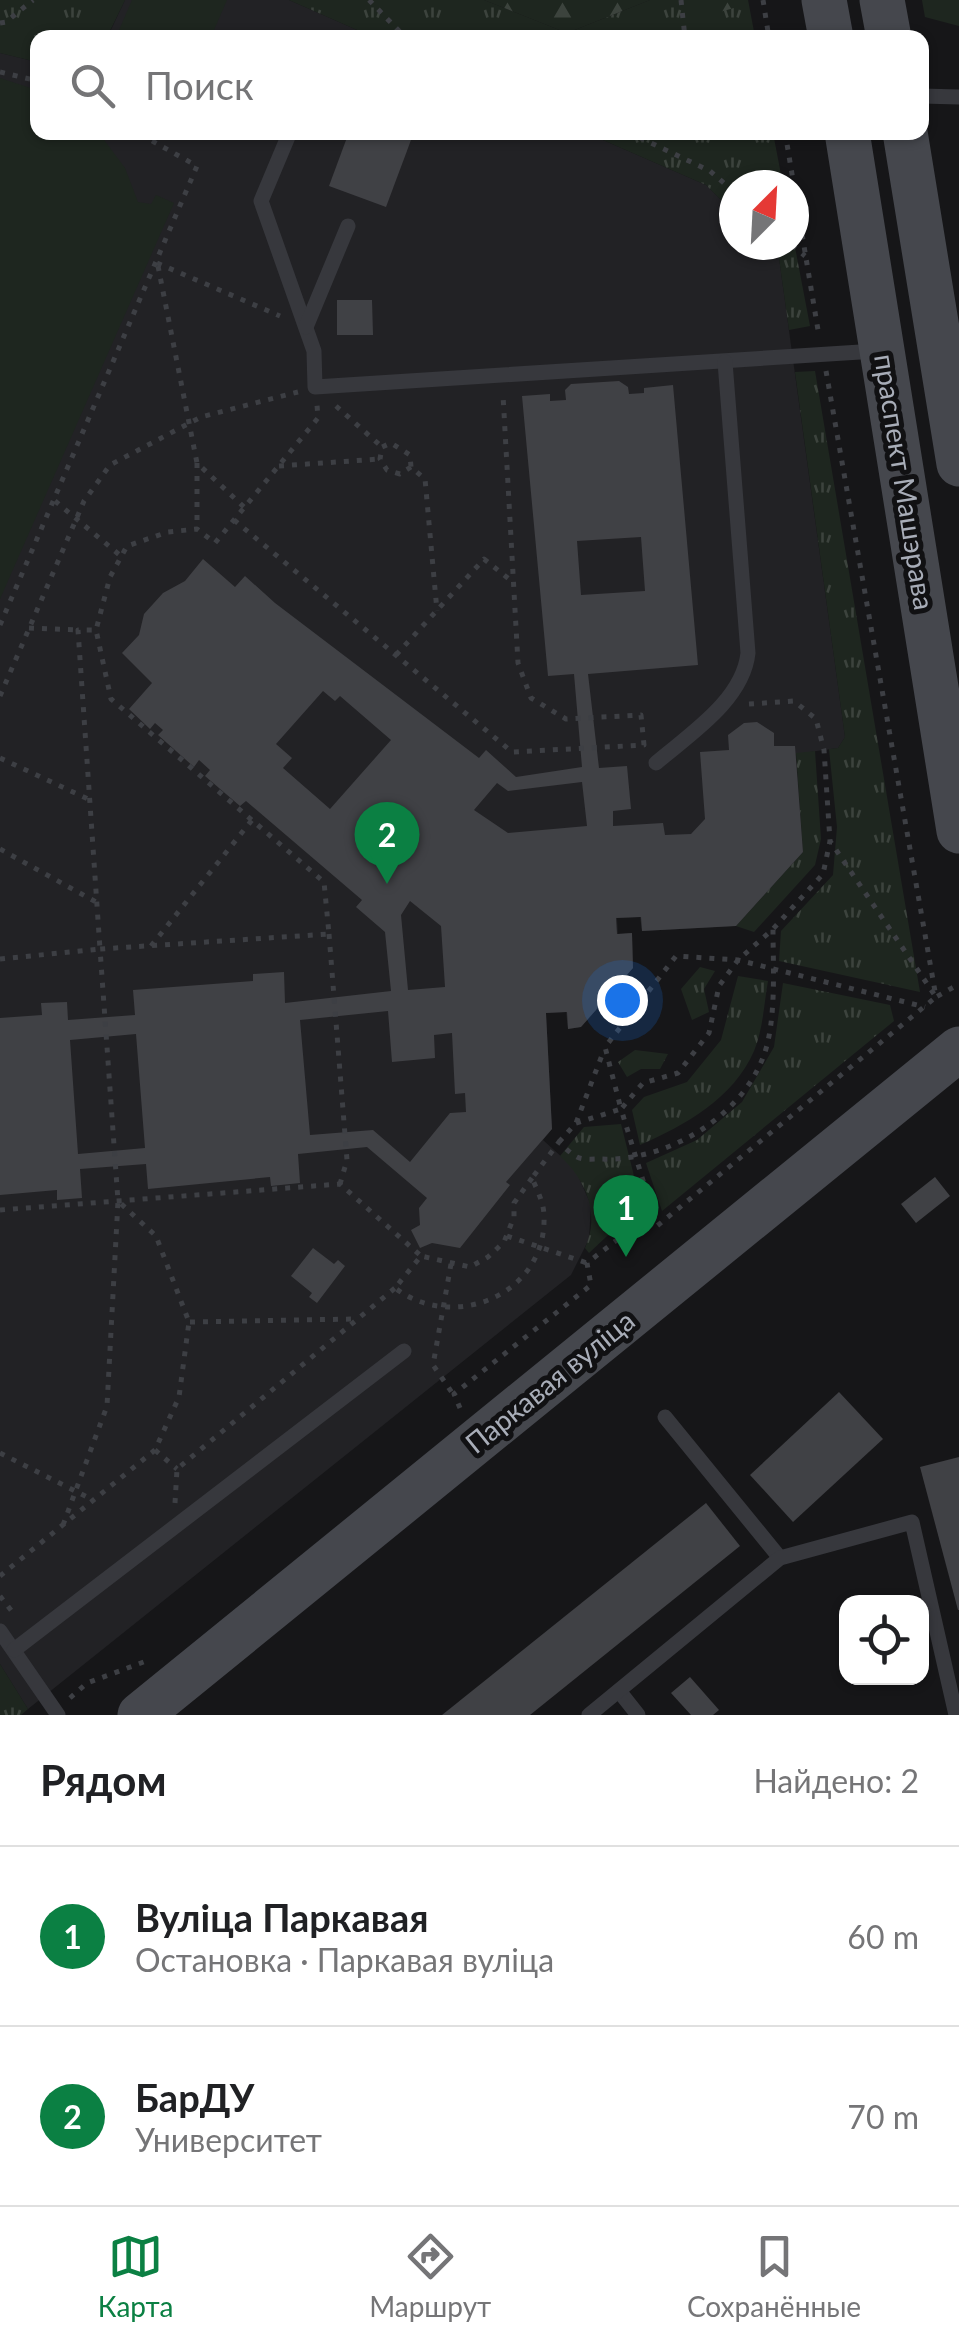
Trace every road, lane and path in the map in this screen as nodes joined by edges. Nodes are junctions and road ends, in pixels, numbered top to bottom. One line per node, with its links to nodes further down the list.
1 (32, 0): 7 (path)
2 (369, 0): 8 (path)
3 (681, 0): 9 (path)
4 (763, 0): 10 (path)
5 (824, 0): 11 (main road)
6 (882, 0): 12 (main road)
7 (0, 23)
8 (398, 30)
9 (687, 30)
10 (768, 30)
11 (829, 30)
12 (888, 30)
13 (0, 72): 14 (path)
14 (30, 79)
15 (929, 96): 16 (lane)
16 (959, 97)
17 (150, 140): 27 (path)
18 (287, 140): 28 (lane)
19 (645, 140): 24 (path)
20 (786, 140): 23 (path)
21 (847, 140): 30 (main road, праспект Машэрава)
22 (907, 140): 29 (main road, праспект Машэрава)
23 (791, 170)
24 (719, 179)
25 (348, 226): 28 (lane)
26 (806, 260): 31 (path)
27 (157, 263): 28 (path); 35 (path); 42 (path)
28 (306, 327): 34 (lane)
29 (949, 342): 39 (main road, праспект Машэрава)
30 (883, 350): 31 (lane); 61 (main road, праспект Машэрава)
31 (822, 353): 32 (lane); 73 (path)
32 (725, 362): 33 (lane); 56 (lane)
33 (502, 376): 34 (lane); 48 (path)
34 (316, 387): 35 (path); 36 (path); 40 (path)
35 (190, 423): 38 (path); 44 (path)
36 (382, 446): 37 (path); 41 (path)
37 (380, 459): 40 (path); 41 (path)
38 (197, 463): 43 (path); 46 (path)
39 (959, 464)
40 (278, 466): 43 (path)
41 (411, 467): 49 (path)
42 (54, 501): 44 (path); 50 (path)
43 (244, 508): 45 (path)
44 (76, 520): 47 (path); 51 (path)
45 (234, 520): 46 (path); 54 (path)
46 (197, 529): 47 (path)
47 (122, 557): 53 (path)
48 (514, 584): 49 (path); 54 (path)
49 (437, 611): 54 (path)
50 (0, 624)
51 (29, 628): 52 (path); 55 (path)
52 (78, 630): 53 (path); 59 (path)
53 (96, 630): 60 (path)
54 (396, 655)
55 (0, 696)
56 (721, 706): 58 (lane); 62 (path)
57 (0, 758): 59 (path)
58 (656, 763)
59 (90, 799): 64 (path)
60 (252, 820): 66 (path); 67 (path)
61 (959, 831)
62 (830, 841): 65 (path); 73 (path)
63 (0, 849): 64 (path)
64 (96, 902): 68 (path)
65 (773, 930): 70 (path); 71 (path)
66 (329, 934): 67 (path); 82 (path)
67 (151, 946): 68 (path)
68 (100, 949): 69 (path); 83 (path)
69 (0, 958)
70 (738, 960): 71 (path); 75 (path); 77 (path)
71 (773, 971): 74 (path); 80 (path)
72 (959, 984): 73 (path)
73 (936, 997): 74 (path)
74 (925, 1006): 85 (path)
75 (605, 1047): 77 (path); 78 (path)
76 (959, 1049): 115 (main road, Паркавая вуліца)
77 (621, 1109): 78 (path); 80 (path)
78 (576, 1123): 79 (path)
79 (559, 1142): 80 (path); 81 (path)
80 (637, 1158): 85 (path)
81 (532, 1178): 86 (path); 87 (path)
82 (340, 1184): 83 (path); 88 (path)
83 (118, 1201): 84 (path); 94 (path); 102 (path)
84 (0, 1210)
85 (653, 1212): 89 (path)
86 (507, 1236): 87 (path); 90 (path)
87 (538, 1248): 89 (path); 92 (path)
88 (420, 1256): 90 (path); 91 (path)
89 (587, 1263): 96 (path)
90 (451, 1264): 92 (path)
91 (394, 1288): 92 (path); 93 (path)
92 (445, 1308): 96 (path)
93 (357, 1319): 94 (path); 101 (path)
94 (189, 1322): 99 (path)
95 (404, 1351): 111 (lane)
96 (454, 1394): 97 (path)
97 (461, 1410)
98 (665, 1417): 106 (lane)
99 (154, 1450): 101 (path); 103 (path)
100 (0, 1454): 102 (path)
101 (178, 1469): 104 (path)
102 (75, 1491): 103 (path); 105 (path)
103 (94, 1500): 105 (path)
104 (175, 1507)
105 (62, 1525): 107 (path)
106 (780, 1558): 113 (lane); 118 (lane)
107 (0, 1576)
108 (0, 1596): 109 (path)
109 (22, 1625)
110 (0, 1631): 111 (lane)
111 (14, 1650): 114 (lane)
112 (150, 1660): 114 (path)
113 (619, 1691): 116 (lane); 117 (lane)
114 (57, 1713)
115 (140, 1715)
116 (589, 1715)
117 (638, 1715)
118 (956, 1715)

